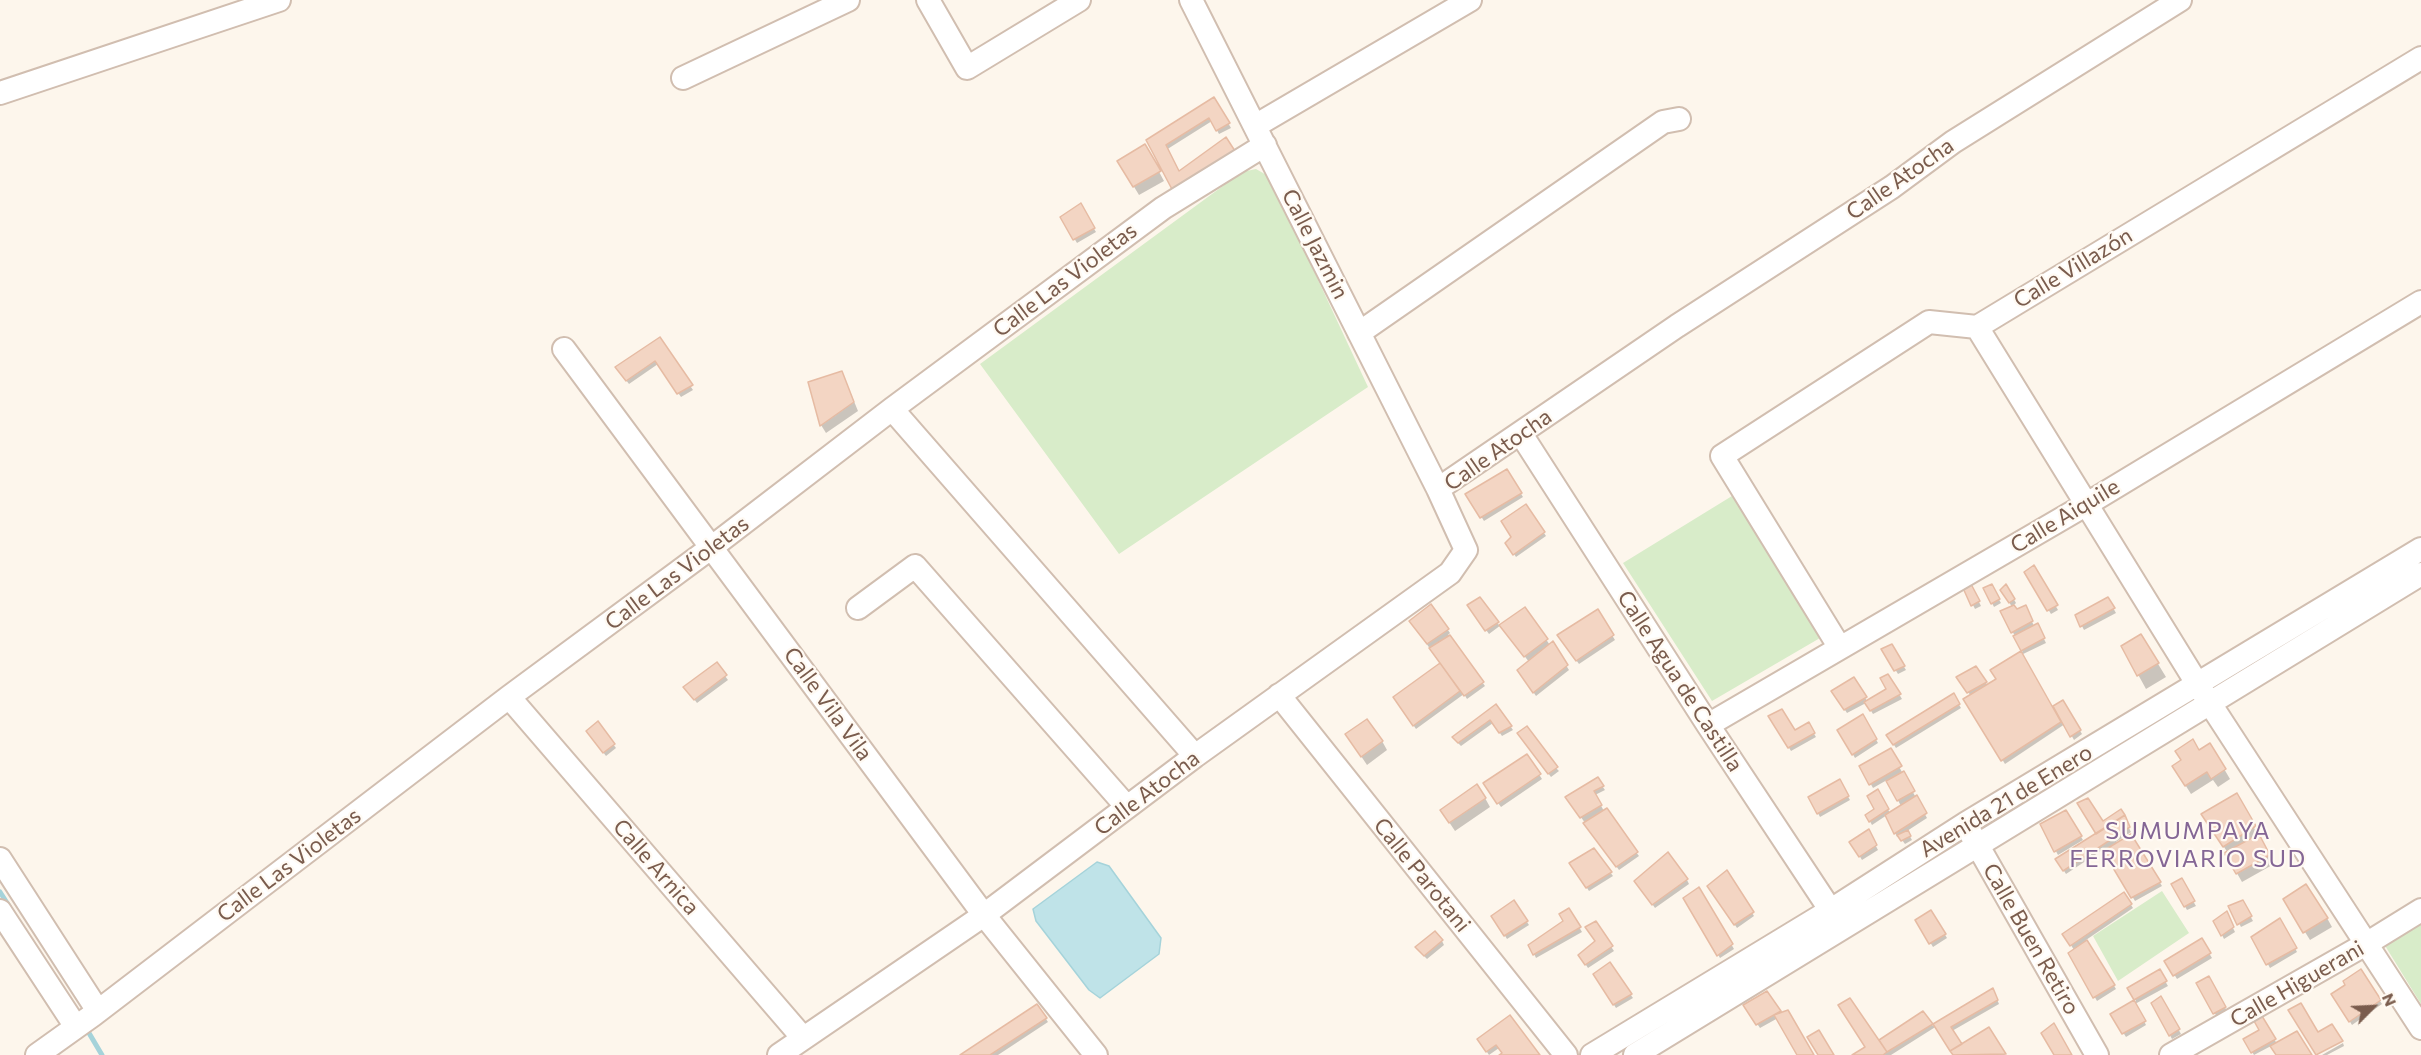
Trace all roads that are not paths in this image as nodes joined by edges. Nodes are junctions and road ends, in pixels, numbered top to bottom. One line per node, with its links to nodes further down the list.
1 (279, 0): 10 (street)
2 (848, 0): 9 (street)
3 (928, 0): 4 (street)
4 (1080, 0)
5 (1191, 0): 12 (street, Calle Jazmin)
6 (1470, 0): 12 (street, Calle Las Violetas)
7 (2175, 1): 18 (street, Calle Atocha)
8 (2421, 58): 14 (street, Calle Villazón)
9 (683, 78)
10 (0, 93)
11 (1678, 119): 15 (street)
12 (1260, 136): 15 (street, Calle Jazmin); 17 (street, Calle Las Violetas)
13 (2421, 302): 20 (street, Calle Aiquile)
14 (1977, 327): 20 (street); 24 (street)
15 (1359, 333): 19 (street, Calle Jazmin)
16 (564, 349): 21 (street, Calle Vila Vila)
17 (892, 409): 21 (street, Calle Las Violetas); 30 (street)
18 (1521, 434): 19 (street, Calle Atocha); 29 (street, Calle Agua de Castilla)
19 (1438, 489): 26 (street, Calle Atocha)
20 (2086, 504): 24 (street, Calle Aiquile); 25 (street)
21 (712, 547): 27 (street, Calle Las Violetas); 37 (street, Calle Vila Vila)
22 (2418, 563): 25 (street, Avenida 21 de Enero); 28 (street, Avenida 21 de Enero)
23 (858, 608): 31 (street)
24 (1840, 648): 29 (street, Calle Aiquile)
25 (2198, 685): 28 (street); 32 (street, Avenida 21 de Enero)
26 (1279, 695): 30 (street, Calle Atocha); 46 (street, Calle Parotani)
27 (509, 697): 40 (street, Calle Las Violetas); 42 (street, Calle Arnica)
28 (2211, 704): 33 (street, Avenida 21 de Enero); 39 (street)
29 (1708, 725): 38 (street, Calle Agua de Castilla)
30 (1195, 756): 31 (street, Calle Atocha)
31 (1127, 807): 37 (street, Calle Atocha)
32 (1965, 824): 33 (street, Calle Buen Retiro); 38 (street, Avenida 21 de Enero)
33 (1977, 844): 38 (street, Avenida 21 de Enero); 49 (street, Calle Buen Retiro)
34 (0, 859): 40 (street)
35 (2421, 910): 39 (street, Calle Higuerani)
36 (0, 911): 40 (street)
37 (984, 915): 42 (street, Calle Atocha); 45 (street, Calle Vila Vila)
38 (1836, 919): 47 (street, Avenida 21 de Enero); 48 (street, Avenida 21 de Enero)
39 (2366, 944): 41 (street); 50 (street, Calle Higuerani)
40 (89, 1018): 43 (street, Calle Las Violetas)
41 (2421, 1028)
42 (803, 1038): 44 (street, Calle Atocha)
43 (37, 1055)
44 (779, 1055)
45 (1096, 1055)
46 (1566, 1055)
47 (1592, 1055)
48 (1635, 1055)
49 (2097, 1055)
50 (2171, 1055)

